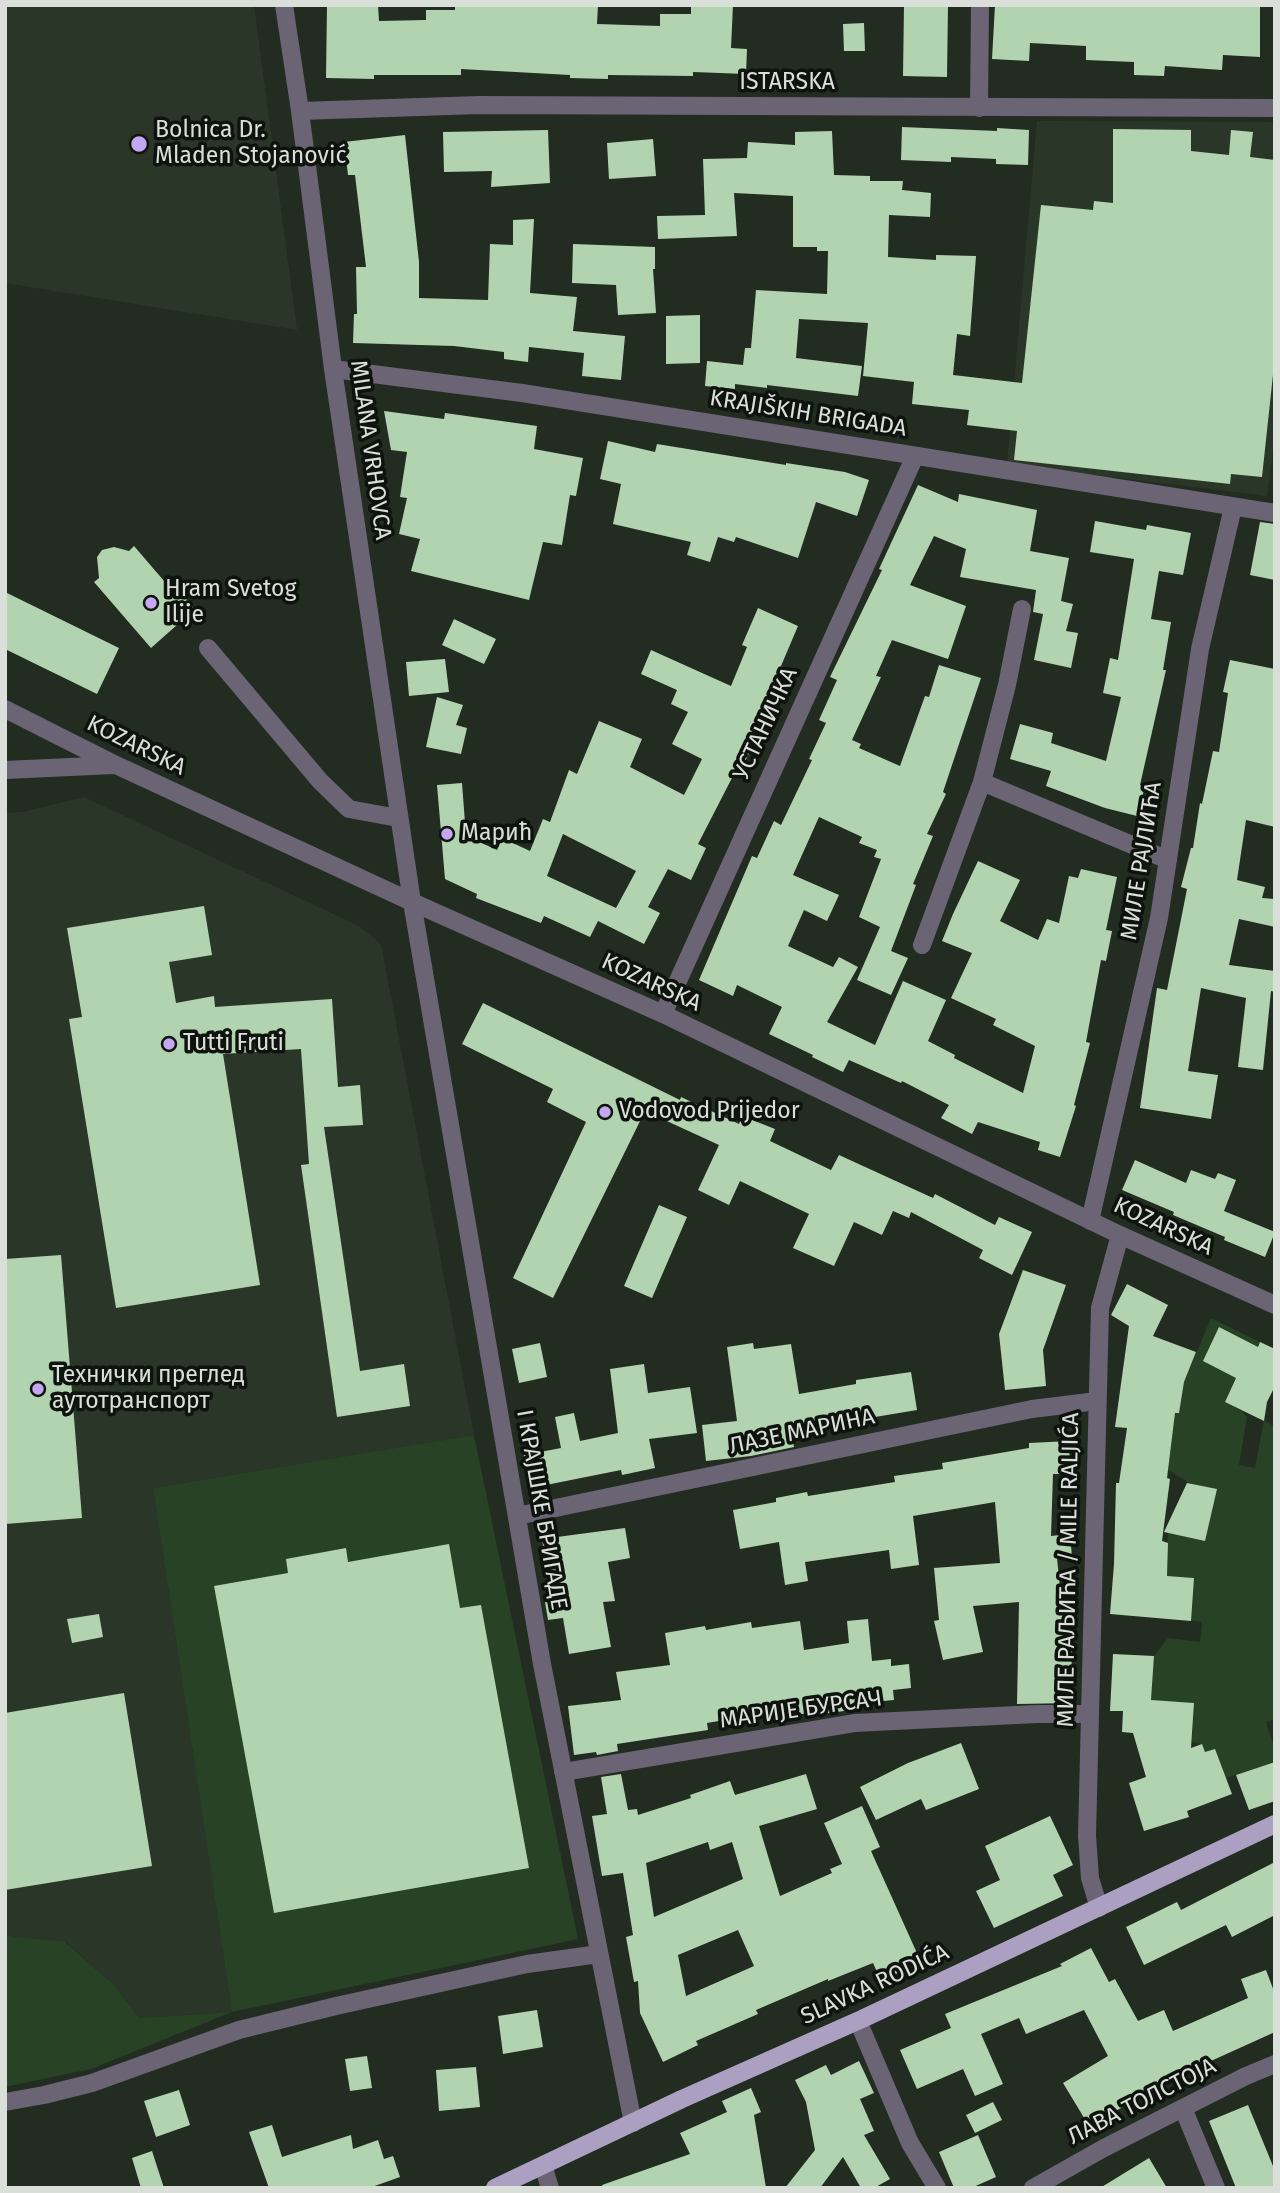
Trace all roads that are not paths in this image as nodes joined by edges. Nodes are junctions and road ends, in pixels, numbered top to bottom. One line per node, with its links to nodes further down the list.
1 (284, 5): 5 (street, MILANA VRHOVCA)
2 (980, 5): 3 (street)
3 (979, 108): 4 (street, ISTARSKA); 5 (street, ISTARSKA)
4 (1275, 108)
5 (300, 111): 6 (street, MILANA VRHOVCA)
6 (333, 369): 7 (street, KRAJIŠKIH BRIGADA); 16 (street, MILANA VRHOVCA)
7 (915, 456): 8 (street, KRAJIŠKIH BRIGADA); 20 (street, УСТАНИЧКА)
8 (1233, 507): 9 (street, KRAJIŠKIH BRIGADA); 17 (street, МИЛЕ РАЈЛИЋА)
9 (1275, 513)
10 (1023, 609): 15 (street)
11 (208, 648): 16 (street)
12 (5, 709): 13 (street, KOZARSKA)
13 (116, 765): 14 (street); 18 (street, KOZARSKA)
14 (5, 770)
15 (982, 782): 17 (street); 19 (street)
16 (398, 818): 18 (street, MILANA VRHOVCA)
17 (1168, 860): 21 (street, МИЛЕ РАЈЛИЋА)
18 (412, 902): 20 (street, KOZARSKA); 25 (street, I КРАЈШКЕ БРИГАДЕ)
19 (922, 945)
20 (663, 1014): 21 (street, KOZARSKA)
21 (1090, 1221): 22 (street, KOZARSKA)
22 (1120, 1235): 23 (street, KOZARSKA); 24 (street, МИЛЕ РАЉИЋА / MILE RALJIĆA)
23 (1275, 1305)
24 (1097, 1401): 25 (street, ЛАЗЕ МАРИНА); 26 (street, МИЛЕ РАЉИЋА / MILE RALJIĆA)
25 (517, 1516): 27 (street, I КРАЈШКЕ БРИГАДЕ)
26 (1090, 1714): 27 (street, МАРИЈЕ БУРСАЧ); 29 (street, МИЛЕ РАЉИЋА / MILE RALJIĆA)
27 (563, 1772): 30 (street, I КРАЈШКЕ БРИГАДЕ)
28 (1275, 1824): 29 (main road, SLAVKA RODIĆA)
29 (1099, 1908): 31 (main road, SLAVKA RODIĆA)
30 (599, 1954): 33 (street); 35 (street, I КРАЈШКЕ БРИГАДЕ)
31 (858, 2021): 35 (main road, SLAVKA RODIĆA); 37 (street)
32 (1275, 2064): 34 (street, ЛАВА ТОЛСТОЈА)
33 (5, 2102)
34 (1183, 2108): 40 (street, ЛАВА ТОЛСТОЈА); 41 (street)
35 (633, 2123): 36 (main road, SLAVKA RODIĆA)
36 (543, 2165): 38 (main road, SLAVKA RODIĆA); 39 (street)
37 (935, 2187)
38 (495, 2188)
39 (550, 2188)
40 (1033, 2188)
41 (1216, 2188)

